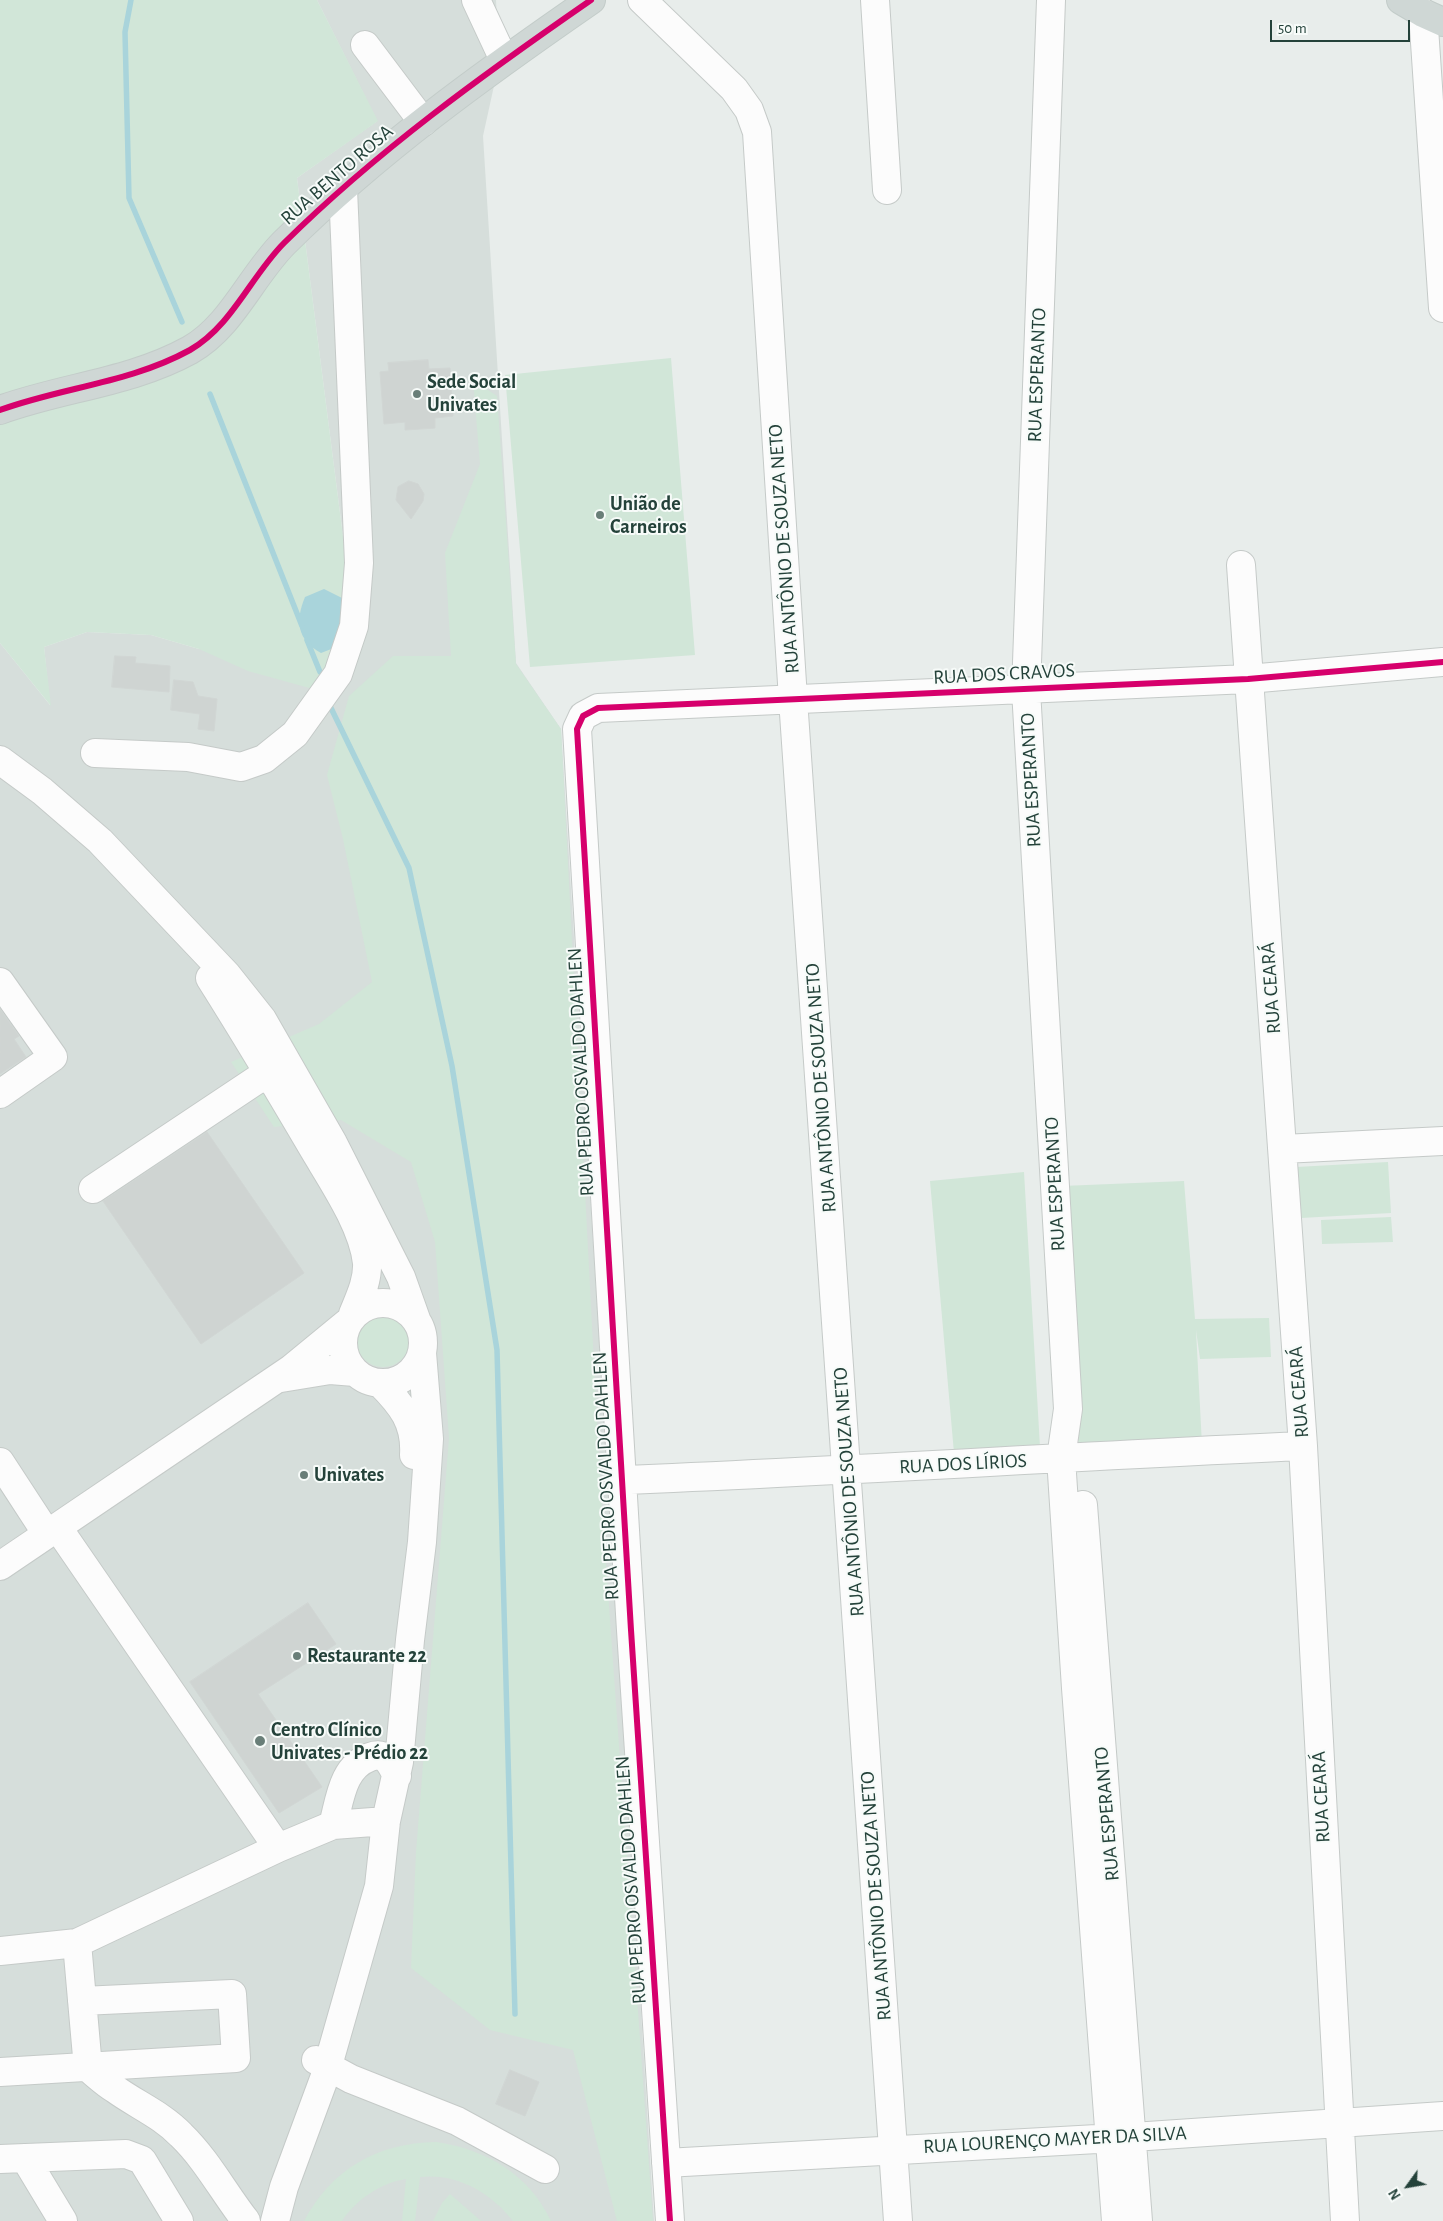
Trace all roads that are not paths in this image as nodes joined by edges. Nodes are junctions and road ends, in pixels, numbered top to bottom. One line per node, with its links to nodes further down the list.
1 (476, 0): 8 (street)
2 (592, 0): 8 (main road, RUA BENTO ROSA)
3 (642, 0): 18 (street, RUA ANTÔNIO DE SOUZA NETO)
4 (875, 0): 11 (street)
5 (1051, 0): 17 (street, RUA ESPERANTO)
6 (1422, 12): 12 (street)
7 (366, 45): 9 (street)
8 (504, 60): 9 (main road, RUA BENTO ROSA)
9 (423, 122): 10 (main road, RUA BENTO ROSA)
10 (343, 189): 13 (main road, RUA BENTO ROSA); 20 (street)
11 (887, 190)
12 (1443, 308)
13 (0, 410)
14 (1241, 565): 16 (street, RUA CEARÁ)
15 (1443, 662): 16 (street, RUA DOS CRAVOS)
16 (1248, 679): 17 (street, RUA DOS CRAVOS); 28 (street, RUA CEARÁ)
17 (1026, 690): 18 (street, RUA DOS CRAVOS); 37 (street, RUA ESPERANTO)
18 (793, 699): 19 (street, RUA DOS CRAVOS); 39 (street, RUA ANTÔNIO DE SOUZA NETO)
19 (577, 729): 40 (street, RUA PEDRO OSVALDO DAHLEN)
20 (95, 754)
21 (0, 760): 22 (street)
22 (170, 915): 24 (street); 25 (street)
23 (0, 982): 26 (street)
24 (272, 1078): 25 (street); 29 (street); 30 (street)
25 (302, 1087): 31 (street)
26 (0, 1094)
27 (1443, 1141): 28 (street)
28 (1284, 1148): 36 (street, RUA CEARÁ)
29 (93, 1189)
30 (350, 1319): 31 (street); 33 (street); 34 (street)
31 (417, 1322): 32 (street)
32 (422, 1353): 35 (street); 43 (street)
33 (355, 1372): 34 (street); 35 (street)
34 (278, 1378): 41 (street)
35 (380, 1383): 43 (street)
36 (1303, 1446): 37 (street, RUA DOS LÍRIOS); 54 (street, RUA CEARÁ)
37 (1071, 1457): 39 (street, RUA DOS LÍRIOS); 55 (street, RUA ESPERANTO)
38 (0, 1462): 41 (street)
39 (848, 1471): 40 (street, RUA DOS LÍRIOS); 56 (street, RUA ANTÔNIO DE SOUZA NETO)
40 (622, 1480): 58 (street, RUA PEDRO OSVALDO DAHLEN)
41 (52, 1531): 42 (street); 46 (street)
42 (0, 1566)
43 (390, 1766): 44 (street); 45 (street)
44 (381, 1821): 45 (street); 50 (street)
45 (333, 1825): 46 (street)
46 (278, 1848): 47 (street)
47 (77, 1943): 48 (street); 49 (street)
48 (0, 1951)
49 (82, 2001): 51 (street); 51 (street)
50 (322, 2064): 59 (street); 64 (street); 65 (street)
51 (88, 2068): 52 (street); 60 (street)
52 (0, 2072)
53 (1443, 2116): 54 (street, RUA LOURENÇO MAYER DA SILVA)
54 (1338, 2123): 55 (street, RUA LOURENÇO MAYER DA SILVA); 70 (street, RUA CEARÁ)
55 (1122, 2137): 56 (street, RUA LOURENÇO MAYER DA SILVA); 68 (street, RUA ESPERANTO); 69 (street, RUA ESPERANTO)
56 (894, 2149): 58 (street, RUA LOURENÇO MAYER DA SILVA); 67 (street, RUA ANTÔNIO DE SOUZA NETO)
57 (12, 2158): 61 (street); 62 (street)
58 (666, 2163): 66 (street, RUA PEDRO OSVALDO DAHLEN)
59 (545, 2170)
60 (232, 2210): 63 (street)
61 (63, 2221)
62 (179, 2221)
63 (246, 2221)
64 (261, 2221)
65 (275, 2221)
66 (670, 2221)
67 (898, 2221)
68 (1116, 2221)
69 (1138, 2221)
70 (1345, 2221)

